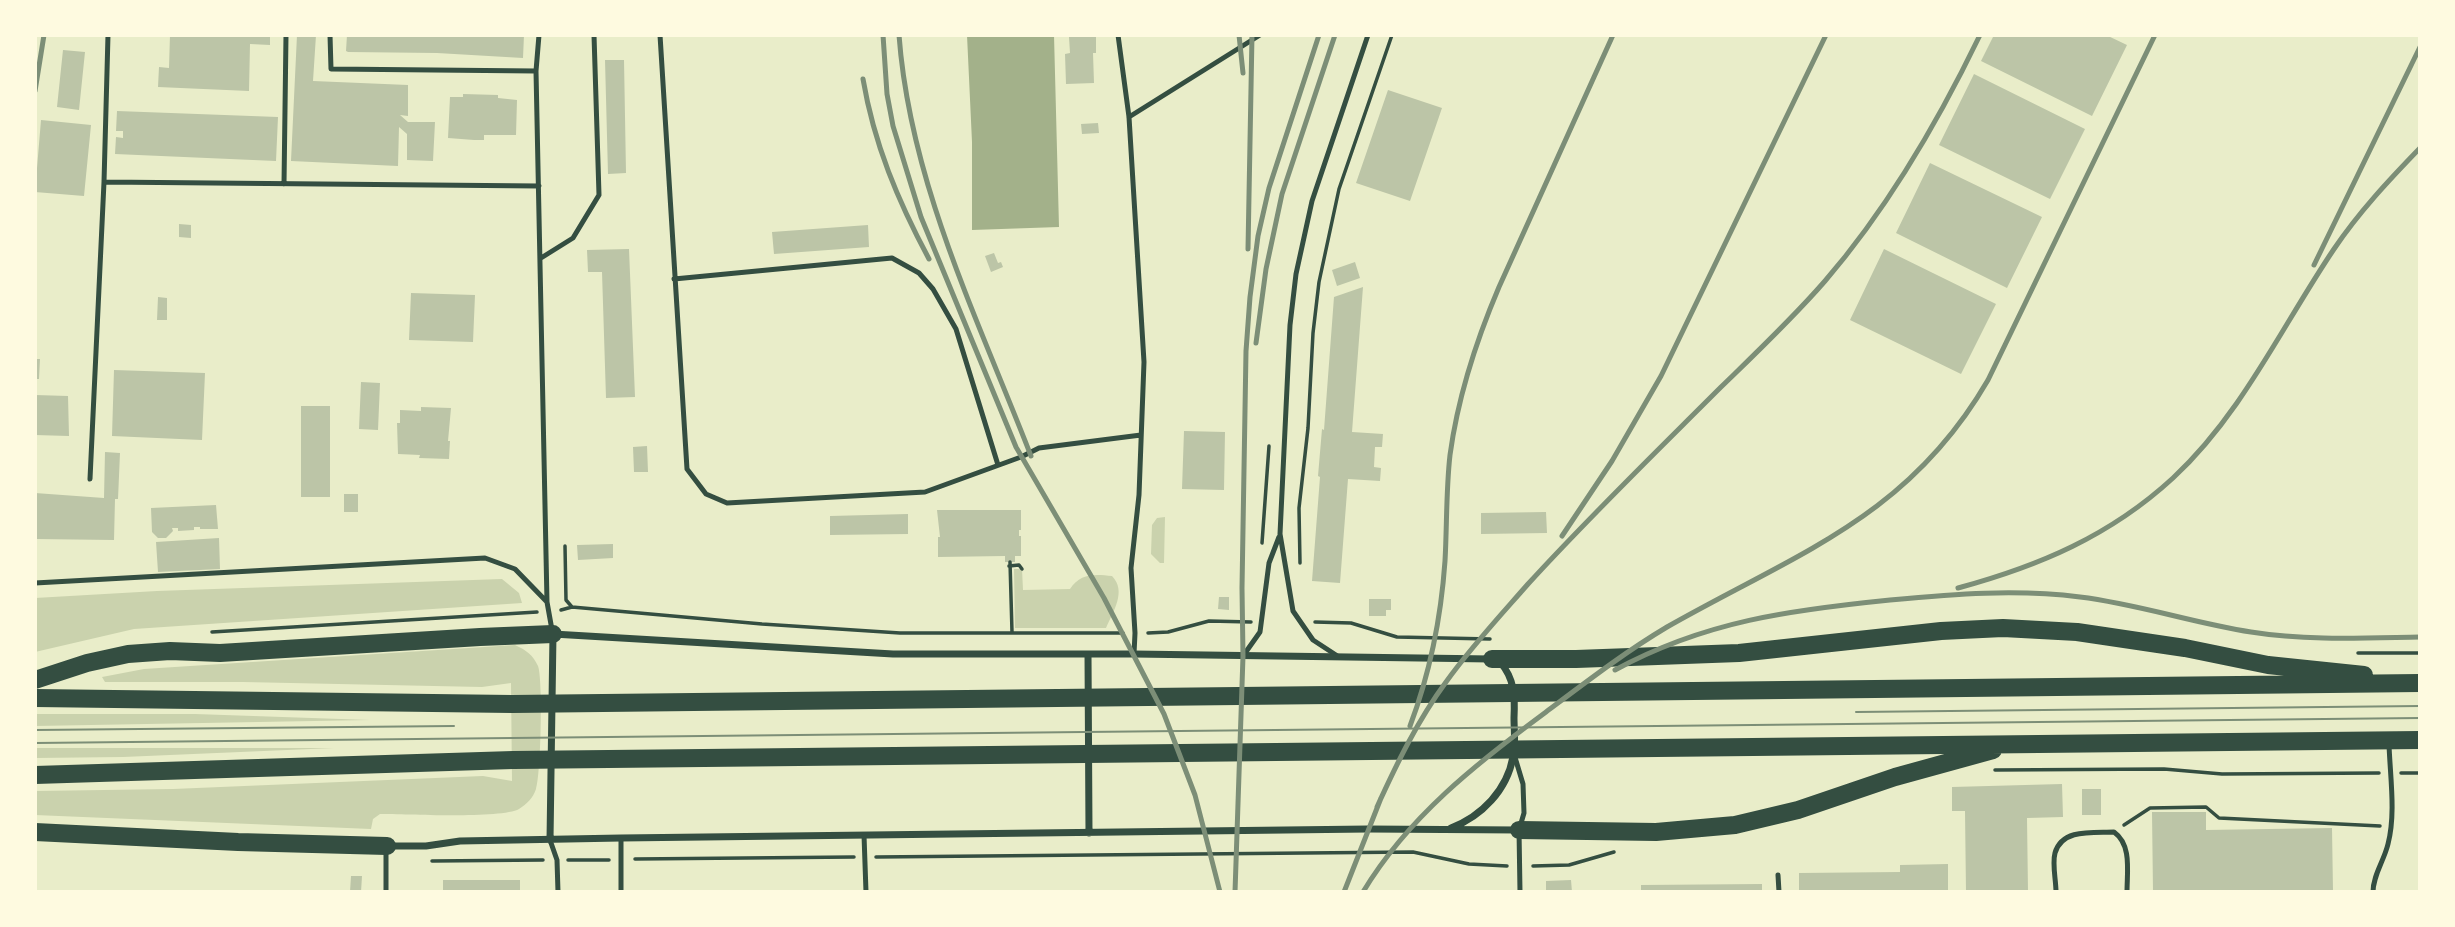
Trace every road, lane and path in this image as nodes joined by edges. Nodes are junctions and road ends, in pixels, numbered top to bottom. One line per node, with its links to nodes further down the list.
1 (108, 35): 13 (lane)
2 (286, 35): 14 (lane)
3 (330, 35): 11 (lane)
4 (539, 35): 11 (lane)
5 (594, 35): 16 (lane)
6 (660, 35): 17 (lane)
7 (1118, 35): 12 (lane)
8 (1260, 35): 12 (lane)
9 (1368, 35): 21 (lane)
10 (1392, 35): 23 (path)
11 (536, 71): 15 (lane)
12 (1129, 117): 18 (lane)
13 (104, 182): 14 (lane); 20 (lane)
14 (284, 184): 15 (lane)
15 (539, 186): 16 (lane)
16 (541, 258): 26 (lane)
17 (674, 279): 19 (lane); 19 (lane)
18 (1141, 435): 19 (lane); 34 (lane)
19 (998, 466)
20 (90, 479)
21 (1280, 534): 29 (lane); 30 (lane)
22 (565, 546): 27 (path)
23 (1300, 563)
24 (1022, 569): 33 (path)
25 (35, 583): 26 (lane)
26 (547, 602): 35 (lane)
27 (572, 607)
28 (1311, 615): 31 (path)
29 (1263, 622): 34 (path); 39 (lane)
30 (1301, 622): 31 (path); 40 (lane)
31 (1316, 622): 36 (path)
32 (762, 624): 33 (path)
33 (1012, 632): 34 (path)
34 (1135, 633): 38 (lane)
35 (553, 634): 37 (street); 42 (main road); 61 (street)
36 (1493, 639)
37 (1088, 654): 38 (street); 58 (street)
38 (1134, 654): 39 (street)
39 (1243, 656): 40 (street)
40 (1340, 657): 41 (street)
41 (1494, 659): 43 (main road); 48 (street)
42 (35, 680)
43 (2411, 683): 44 (main road)
44 (35, 698)
45 (2420, 740): 46 (main road)
46 (2389, 741): 47 (main road); 50 (lane)
47 (2013, 744): 52 (main road); 55 (main road)
48 (1514, 754): 54 (street); 55 (lane)
49 (2114, 769): 50 (path)
50 (2390, 773): 51 (path); 53 (lane)
51 (2420, 773)
52 (35, 775)
53 (2391, 827): 57 (path); 78 (lane)
54 (1447, 830): 55 (street); 58 (street)
55 (1519, 830): 74 (lane)
56 (35, 832): 62 (main road)
57 (2113, 832): 76 (lane); 77 (lane)
58 (1089, 833): 59 (street)
59 (864, 835): 60 (street); 73 (lane)
60 (621, 838): 61 (street); 72 (lane)
61 (550, 839): 62 (street); 71 (lane)
62 (387, 846): 70 (lane)
63 (828, 857): 65 (path)
64 (878, 857): 68 (path)
65 (639, 859)
66 (567, 860): 67 (path)
67 (602, 860)
68 (1506, 866)
69 (1778, 874): 75 (lane)
70 (386, 892)
71 (558, 892)
72 (621, 892)
73 (866, 892)
74 (1520, 892)
75 (1779, 892)
76 (2056, 892)
77 (2127, 892)
78 (2373, 892)

